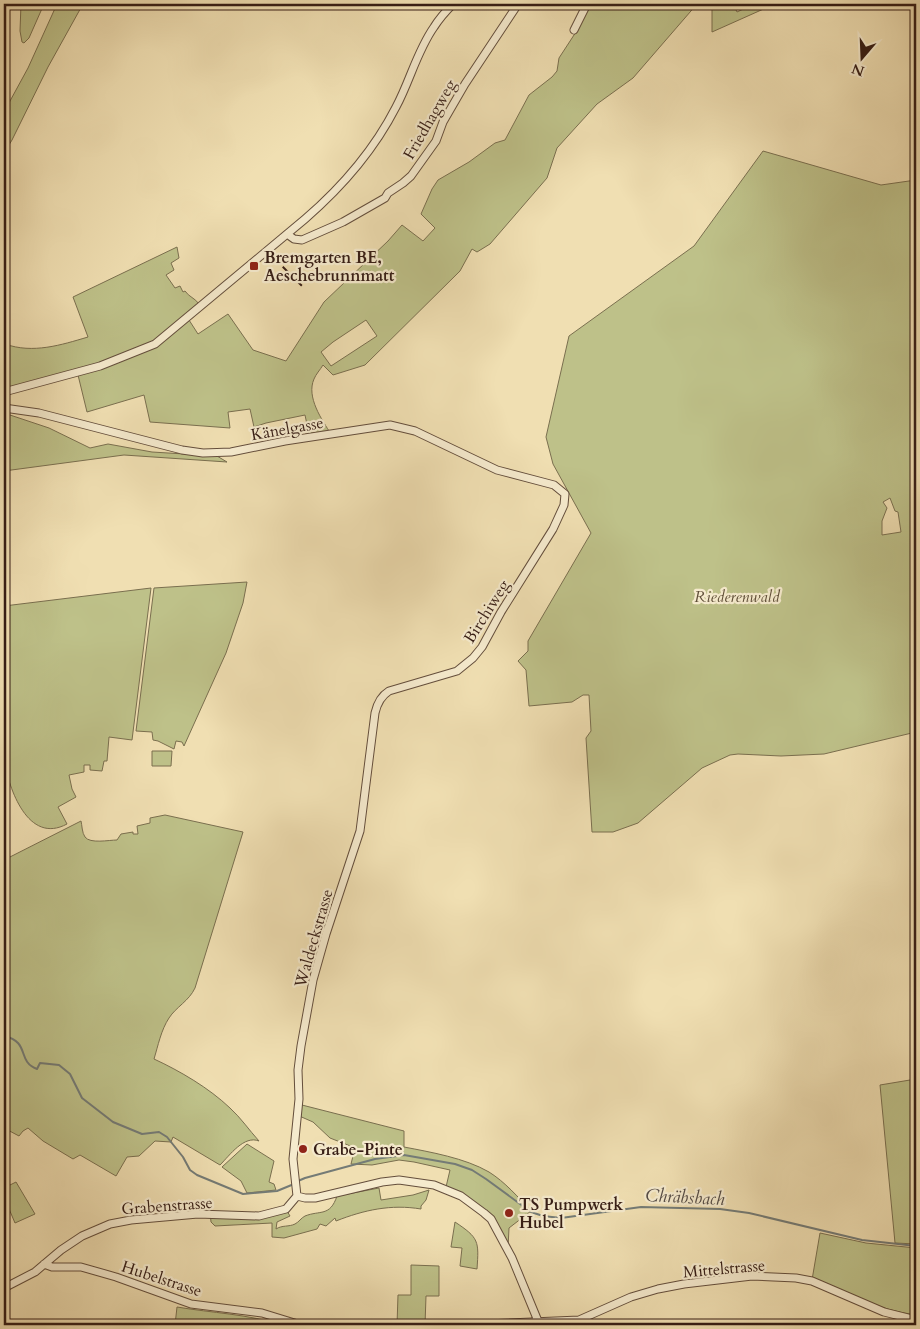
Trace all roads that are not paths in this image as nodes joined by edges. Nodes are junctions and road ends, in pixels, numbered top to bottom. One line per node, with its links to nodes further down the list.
1 (453, 4): 5 (street)
2 (518, 4): 5 (street, Friedhagweg)
3 (587, 4): 4 (street)
4 (574, 30)
5 (287, 234): 6 (street)
6 (4, 392)
7 (4, 408): 8 (street, Känelgasse)
8 (565, 494): 9 (street, Birchiweg)
9 (386, 693): 10 (street, Waldeckstrasse)
10 (297, 1196): 11 (street, Grabenstrasse); 15 (street)
11 (44, 1264): 12 (street, Grabenstrasse); 16 (street, Hubelstrasse)
12 (4, 1288)
13 (579, 1320): 14 (street, Mittelstrasse); 15 (street, Mittelstrasse); 18 (street)
14 (916, 1320)
15 (536, 1322): 17 (street)
16 (302, 1325)
17 (463, 1325)
18 (586, 1325)

